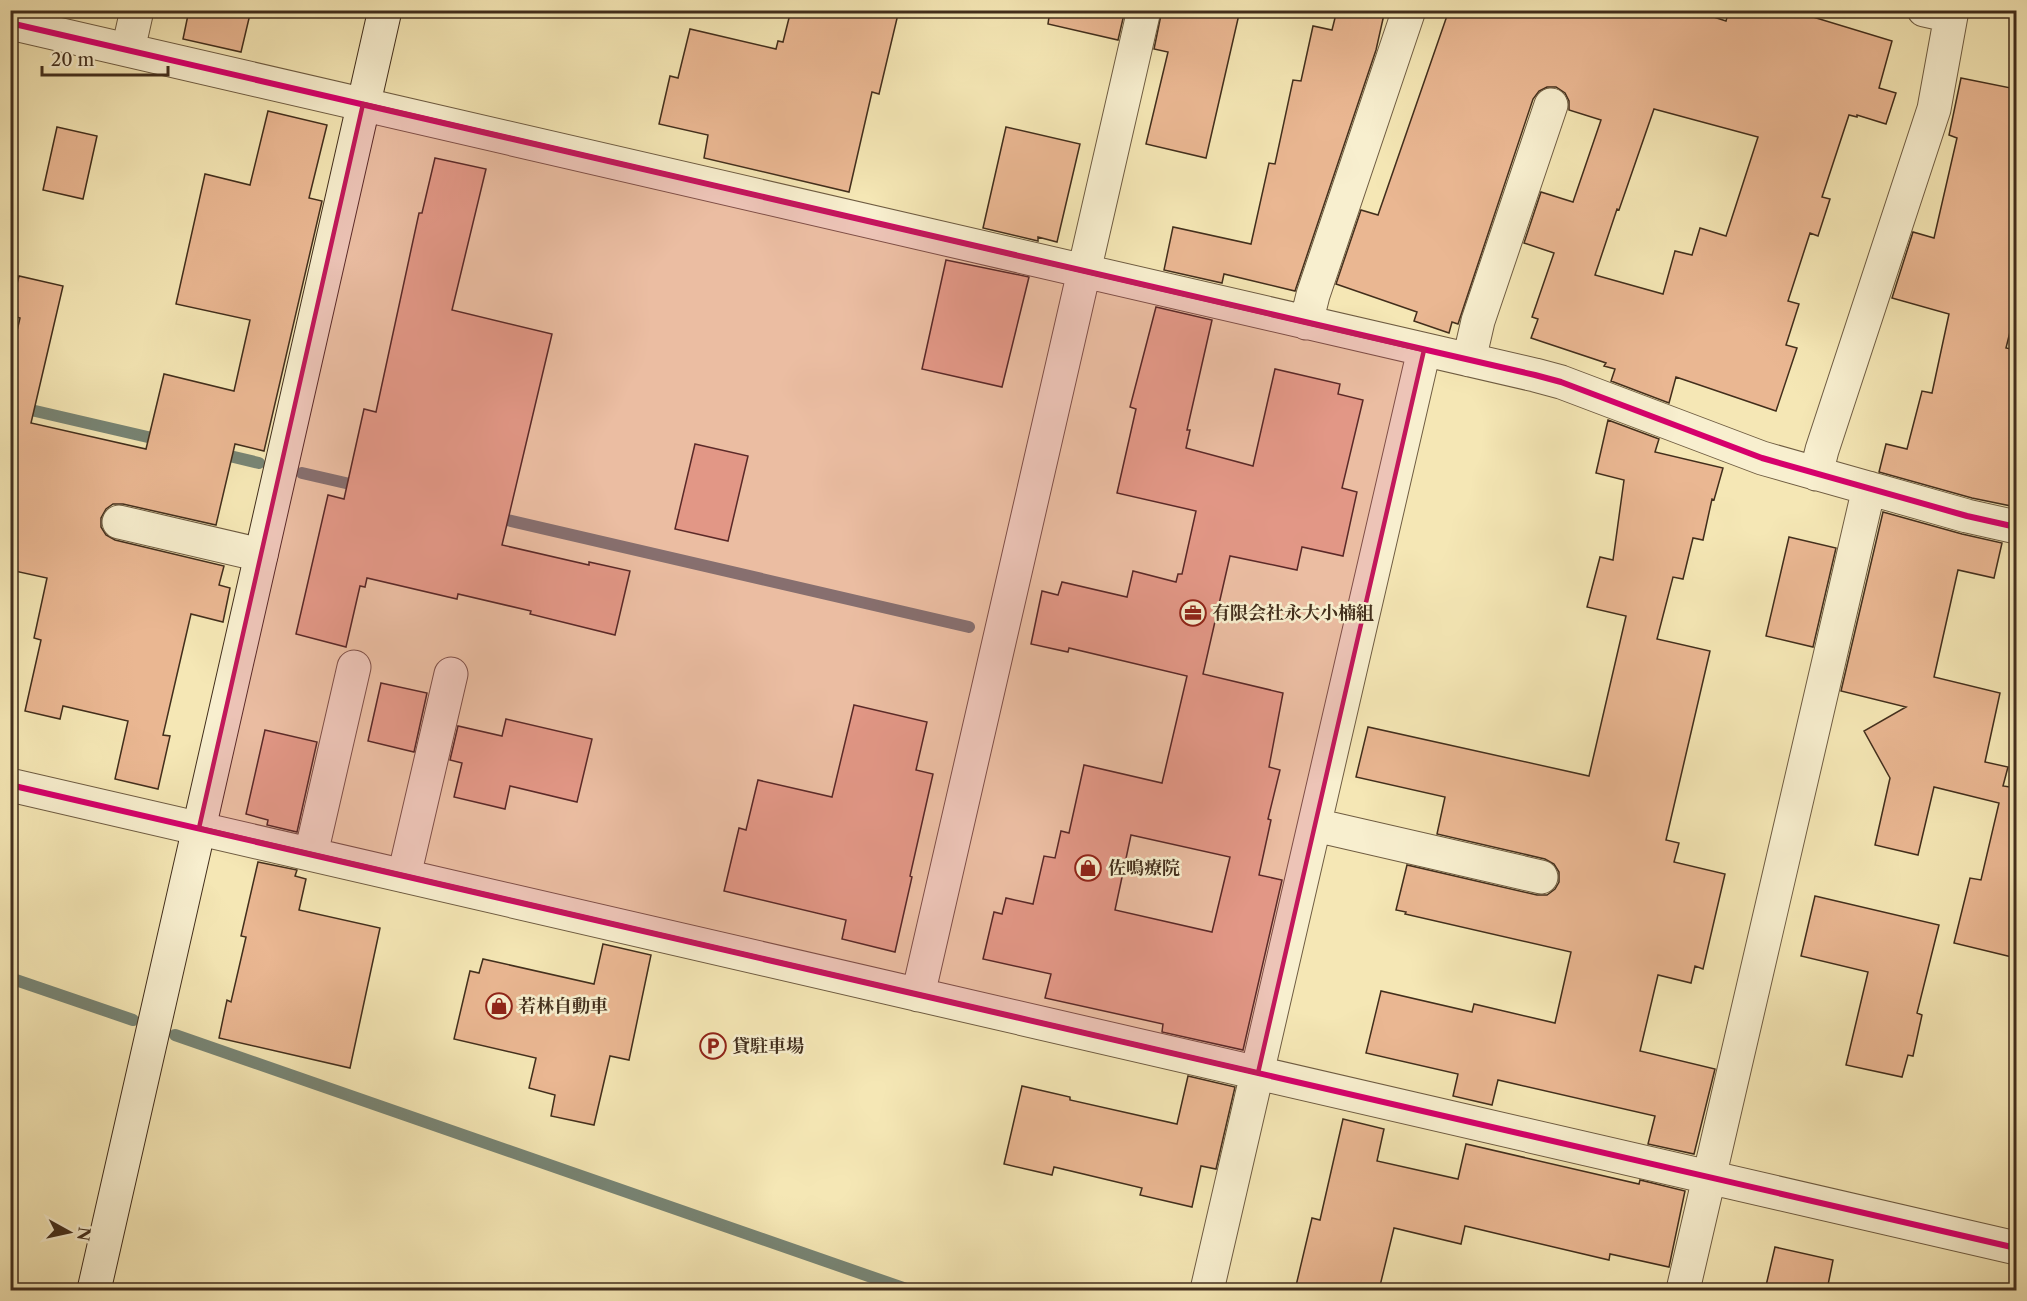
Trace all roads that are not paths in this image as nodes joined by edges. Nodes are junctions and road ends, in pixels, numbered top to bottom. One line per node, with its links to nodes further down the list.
1 (137, 10): 7 (street)
2 (385, 10): 8 (street)
3 (1144, 10): 10 (street)
4 (1410, 10): 11 (street)
5 (1942, 12): 14 (street)
6 (10, 23): 7 (street)
7 (128, 50): 8 (street)
8 (363, 104): 10 (street); 18 (street)
9 (1551, 105): 13 (street)
10 (1084, 271): 11 (street); 27 (street)
11 (1306, 323): 12 (street)
12 (1424, 350): 13 (street); 22 (street)
13 (1469, 360): 14 (street)
14 (1816, 474): 15 (street)
15 (1869, 488): 17 (street); 29 (street)
16 (119, 522): 18 (street)
17 (2016, 527)
18 (261, 555): 23 (street)
19 (354, 667): 24 (street)
20 (451, 674): 25 (street)
21 (10, 785): 23 (street)
22 (1315, 825): 26 (street); 28 (street)
23 (199, 828): 24 (street); 31 (street)
24 (311, 854): 25 (street)
25 (404, 876): 27 (street)
26 (1540, 877)
27 (918, 995): 28 (street)
28 (1258, 1073): 29 (street); 32 (street)
29 (1709, 1178): 30 (street); 33 (street)
30 (2016, 1248)
31 (94, 1290)
32 (1207, 1290)
33 (1683, 1290)

